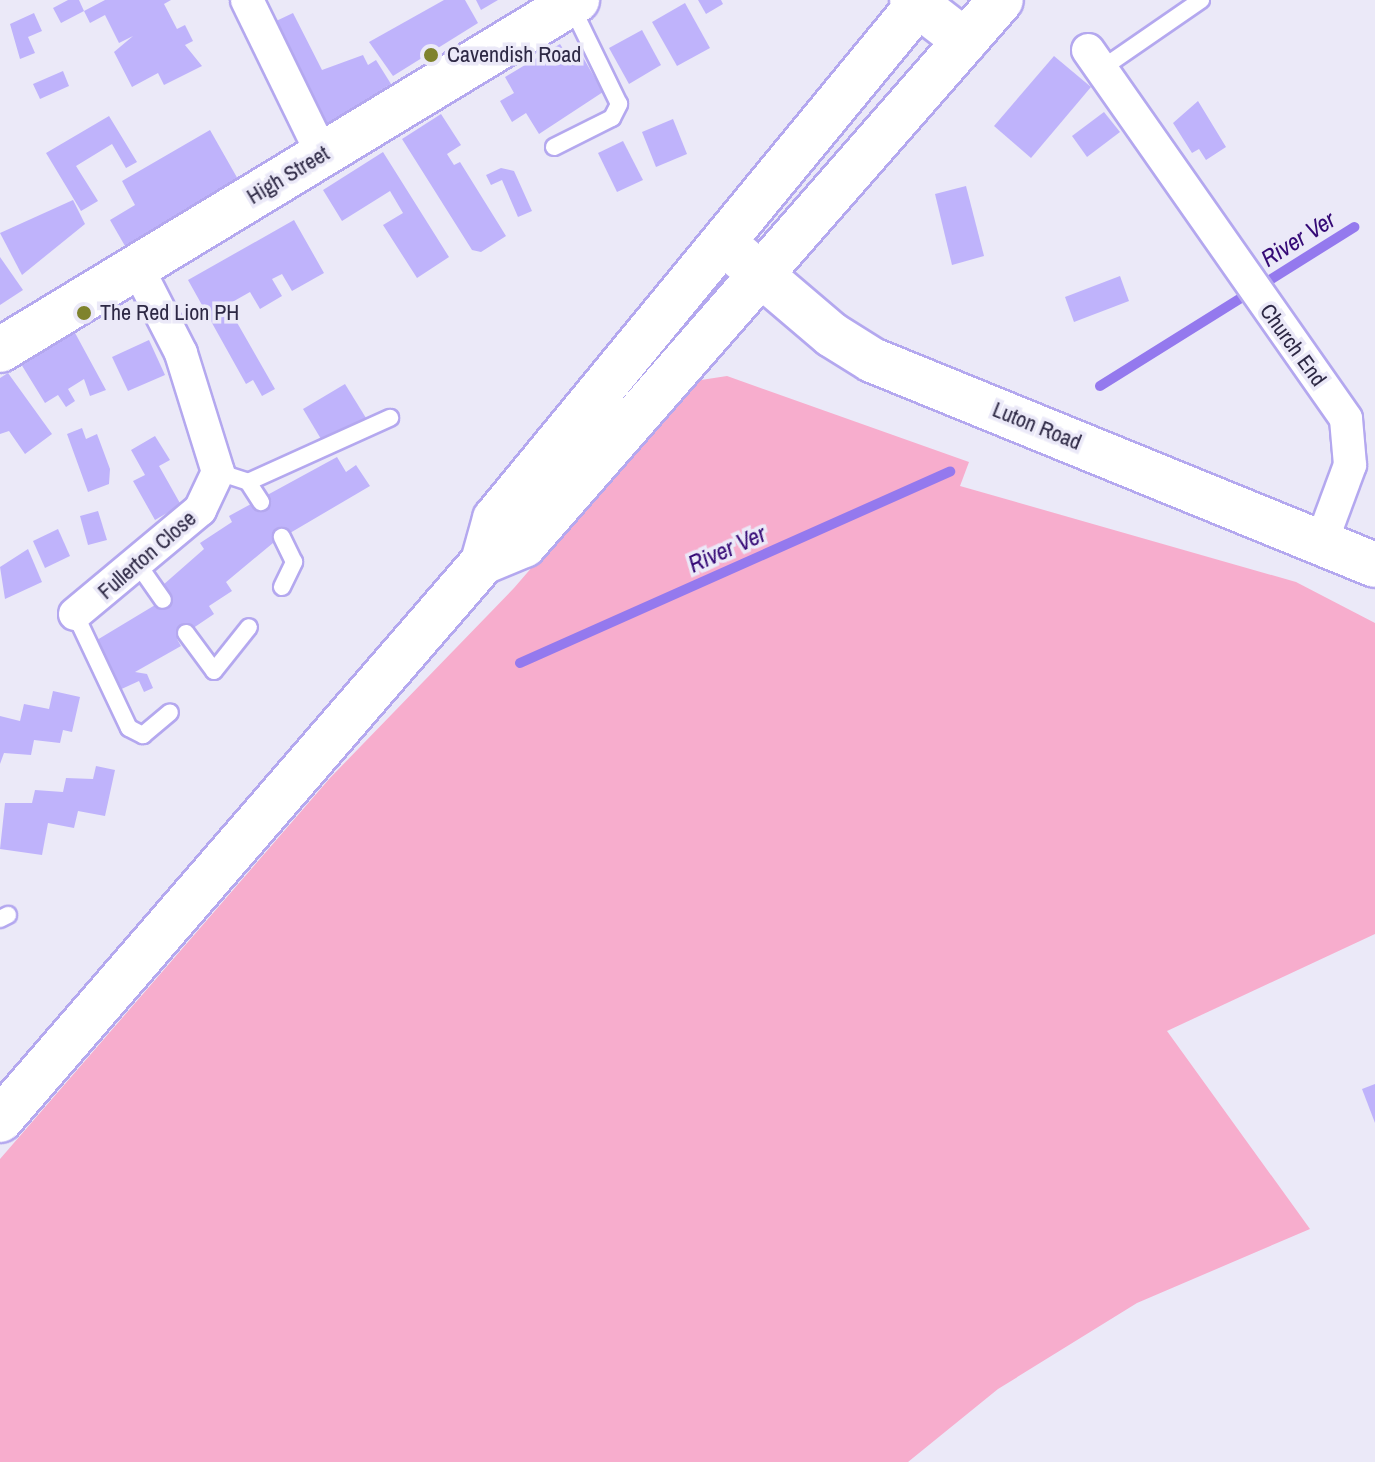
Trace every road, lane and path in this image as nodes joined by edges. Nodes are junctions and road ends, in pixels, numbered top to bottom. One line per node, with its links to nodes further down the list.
1 (247, 0): 9 (street)
2 (1001, 0): 6 (main road)
3 (1201, 0): 7 (lane)
4 (917, 1): 6 (main road); 10 (main road)
5 (574, 2): 8 (lane); 9 (main road, High Street)
6 (965, 41): 12 (main road)
7 (1096, 58): 18 (street, Church End)
8 (554, 147)
9 (322, 154): 11 (main road, High Street)
10 (725, 244): 12 (main road, Luton Road); 19 (main road)
11 (137, 267): 13 (main road, High Street); 15 (street)
12 (764, 276): 18 (main road, Luton Road); 19 (main road)
13 (0, 350)
14 (390, 418): 15 (lane)
15 (233, 477): 16 (lane); 20 (street, Fullerton Close)
16 (261, 502)
17 (282, 537): 22 (lane)
18 (1323, 538): 21 (main road, Luton Road)
19 (483, 562): 28 (main road)
20 (137, 563): 23 (lane); 24 (street, Fullerton Close)
21 (1375, 565)
22 (282, 587)
23 (163, 600)
24 (75, 614): 27 (lane)
25 (249, 627): 26 (lane)
26 (186, 633)
27 (170, 712)
28 (0, 1120)

